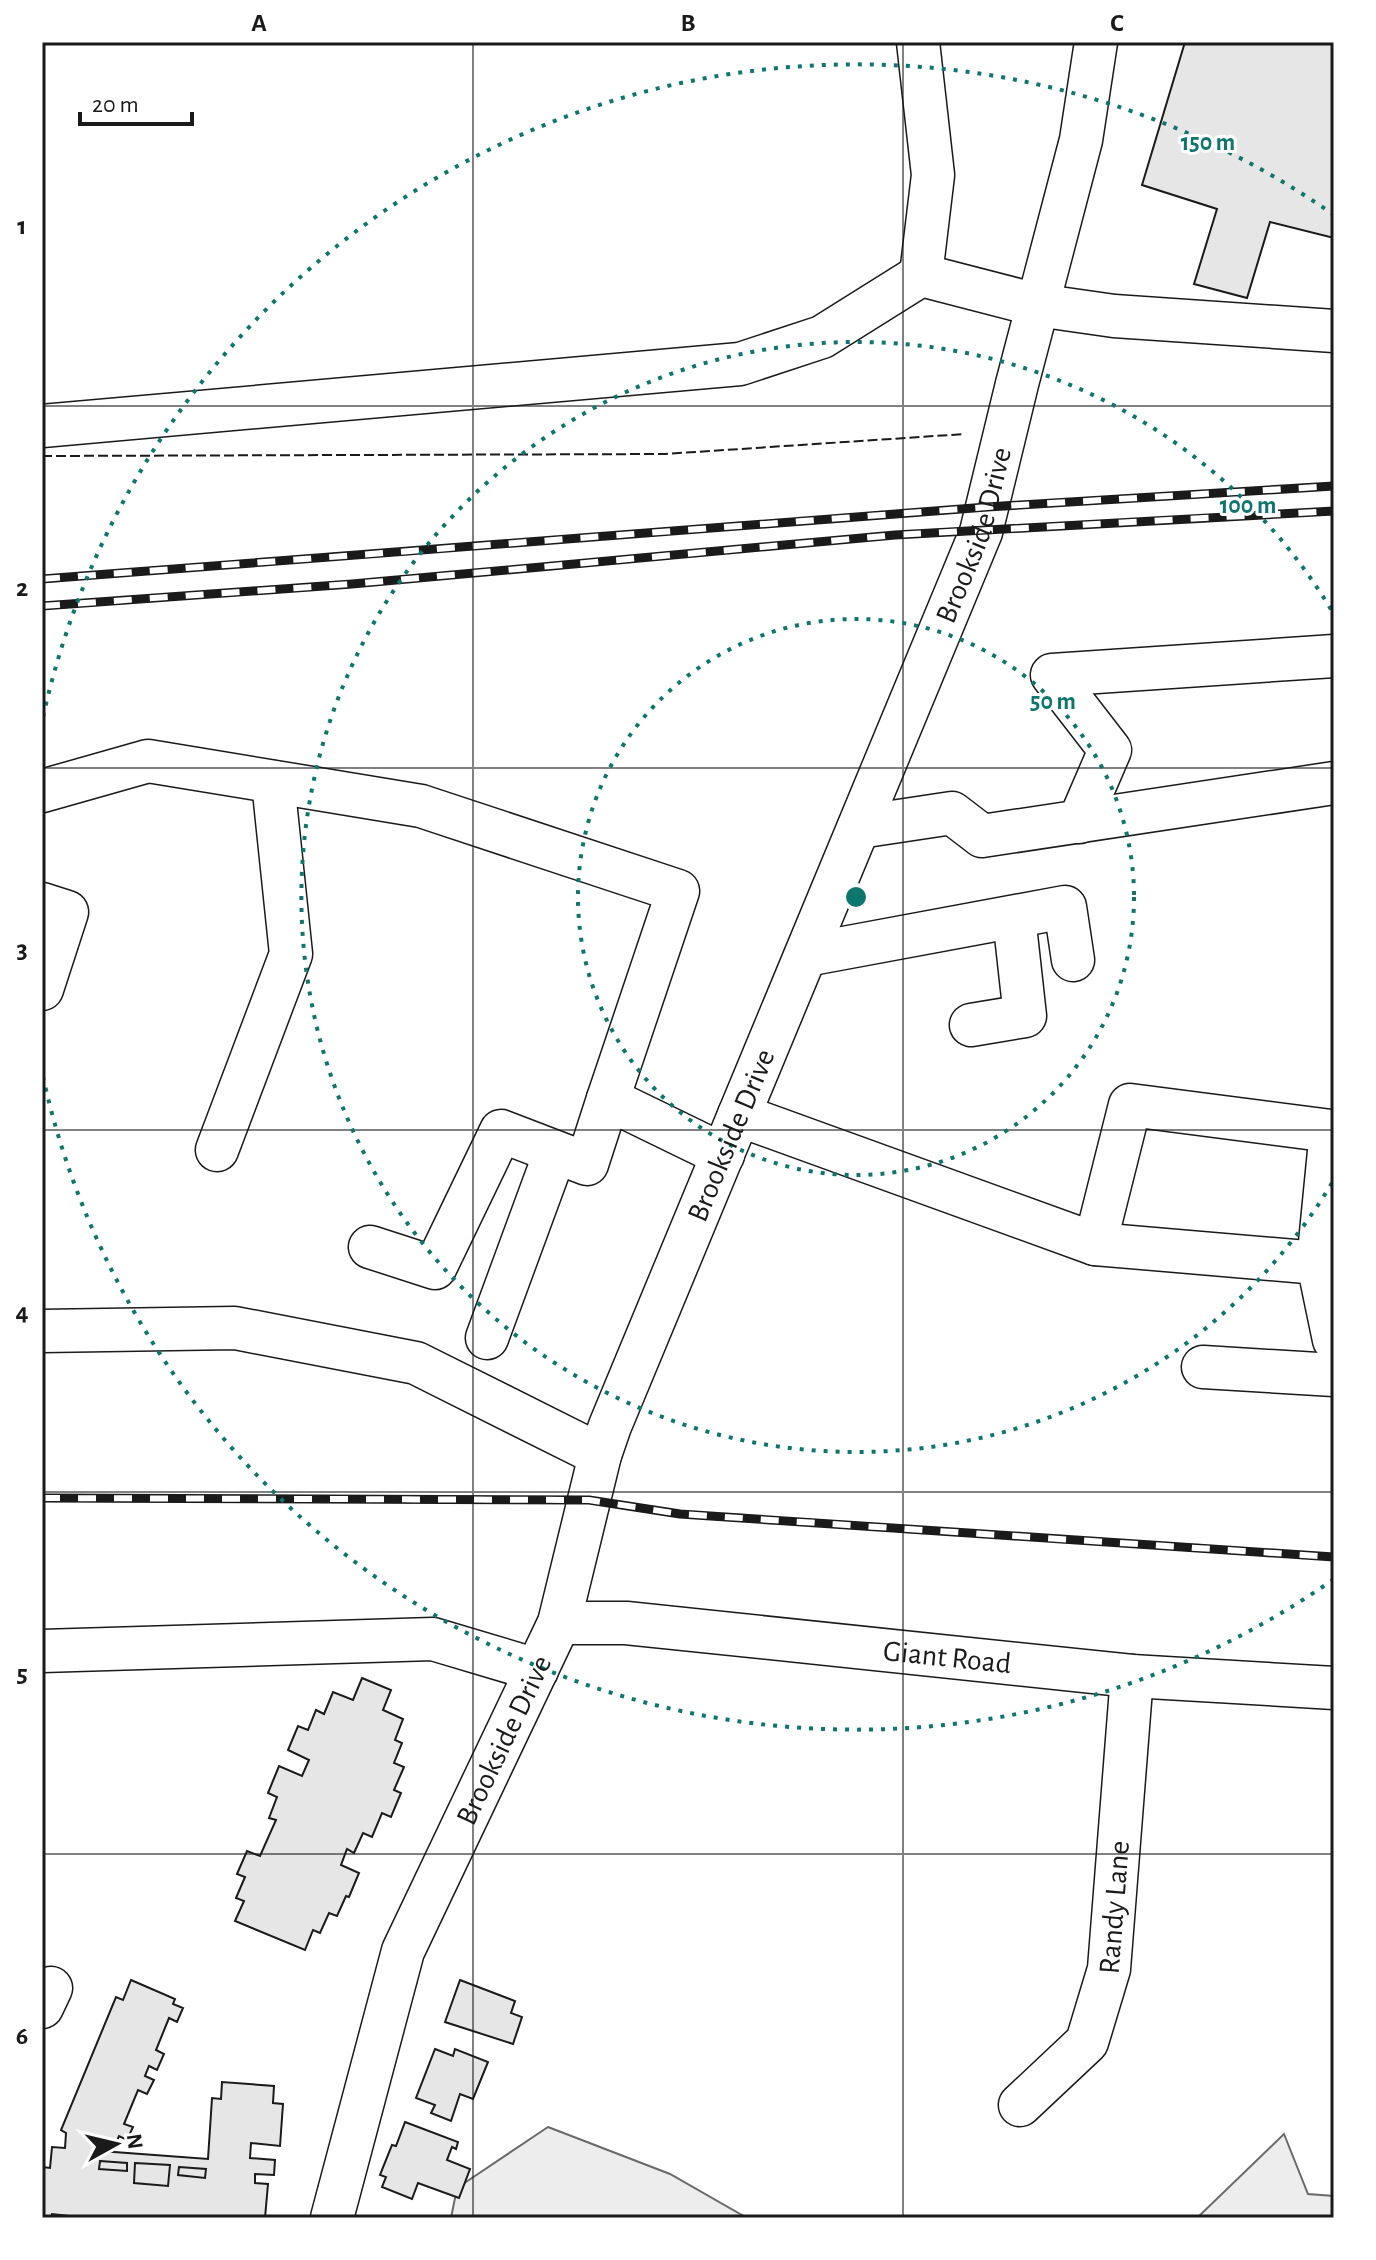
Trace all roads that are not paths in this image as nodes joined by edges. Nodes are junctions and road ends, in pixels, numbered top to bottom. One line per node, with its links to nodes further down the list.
1 (918, 42): 3 (street)
2 (1096, 42): 4 (street, Brookside Drive)
3 (921, 275): 4 (street); 6 (street)
4 (1037, 305): 5 (street); 12 (street, Brookside Drive)
5 (1334, 331)
6 (42, 426)
7 (1334, 656): 11 (street)
8 (273, 782): 10 (street); 19 (street); 21 (street)
9 (1334, 783): 11 (street)
10 (42, 791)
11 (1079, 822): 12 (street)
12 (859, 827): 15 (street, Brookside Drive)
13 (42, 904): 17 (street)
14 (1014, 917): 15 (street); 16 (street); 18 (street)
15 (806, 955): 20 (street, Brookside Drive)
16 (1073, 960)
17 (42, 989)
18 (971, 1025)
19 (608, 1099): 22 (street); 23 (street)
20 (739, 1115): 23 (street, Brookside Drive); 24 (street)
21 (217, 1150)
22 (555, 1153): 25 (street); 28 (street)
23 (723, 1155): 32 (street, Brookside Drive)
24 (1095, 1244): 26 (street); 26 (street)
25 (370, 1247)
26 (1318, 1263): 29 (street)
27 (42, 1331): 32 (street)
28 (487, 1338)
29 (1334, 1340)
30 (1203, 1367): 31 (street)
31 (1334, 1375)
32 (600, 1455): 33 (street, Brookside Drive)
33 (559, 1623): 35 (street, Brookside Drive); 36 (street, Giant Road)
34 (42, 1651): 35 (street)
35 (537, 1670): 39 (street, Brookside Drive)
36 (1132, 1676): 37 (street, Giant Road); 38 (street, Randy Lane)
37 (1334, 1688)
38 (1020, 2105)
39 (332, 2218)

